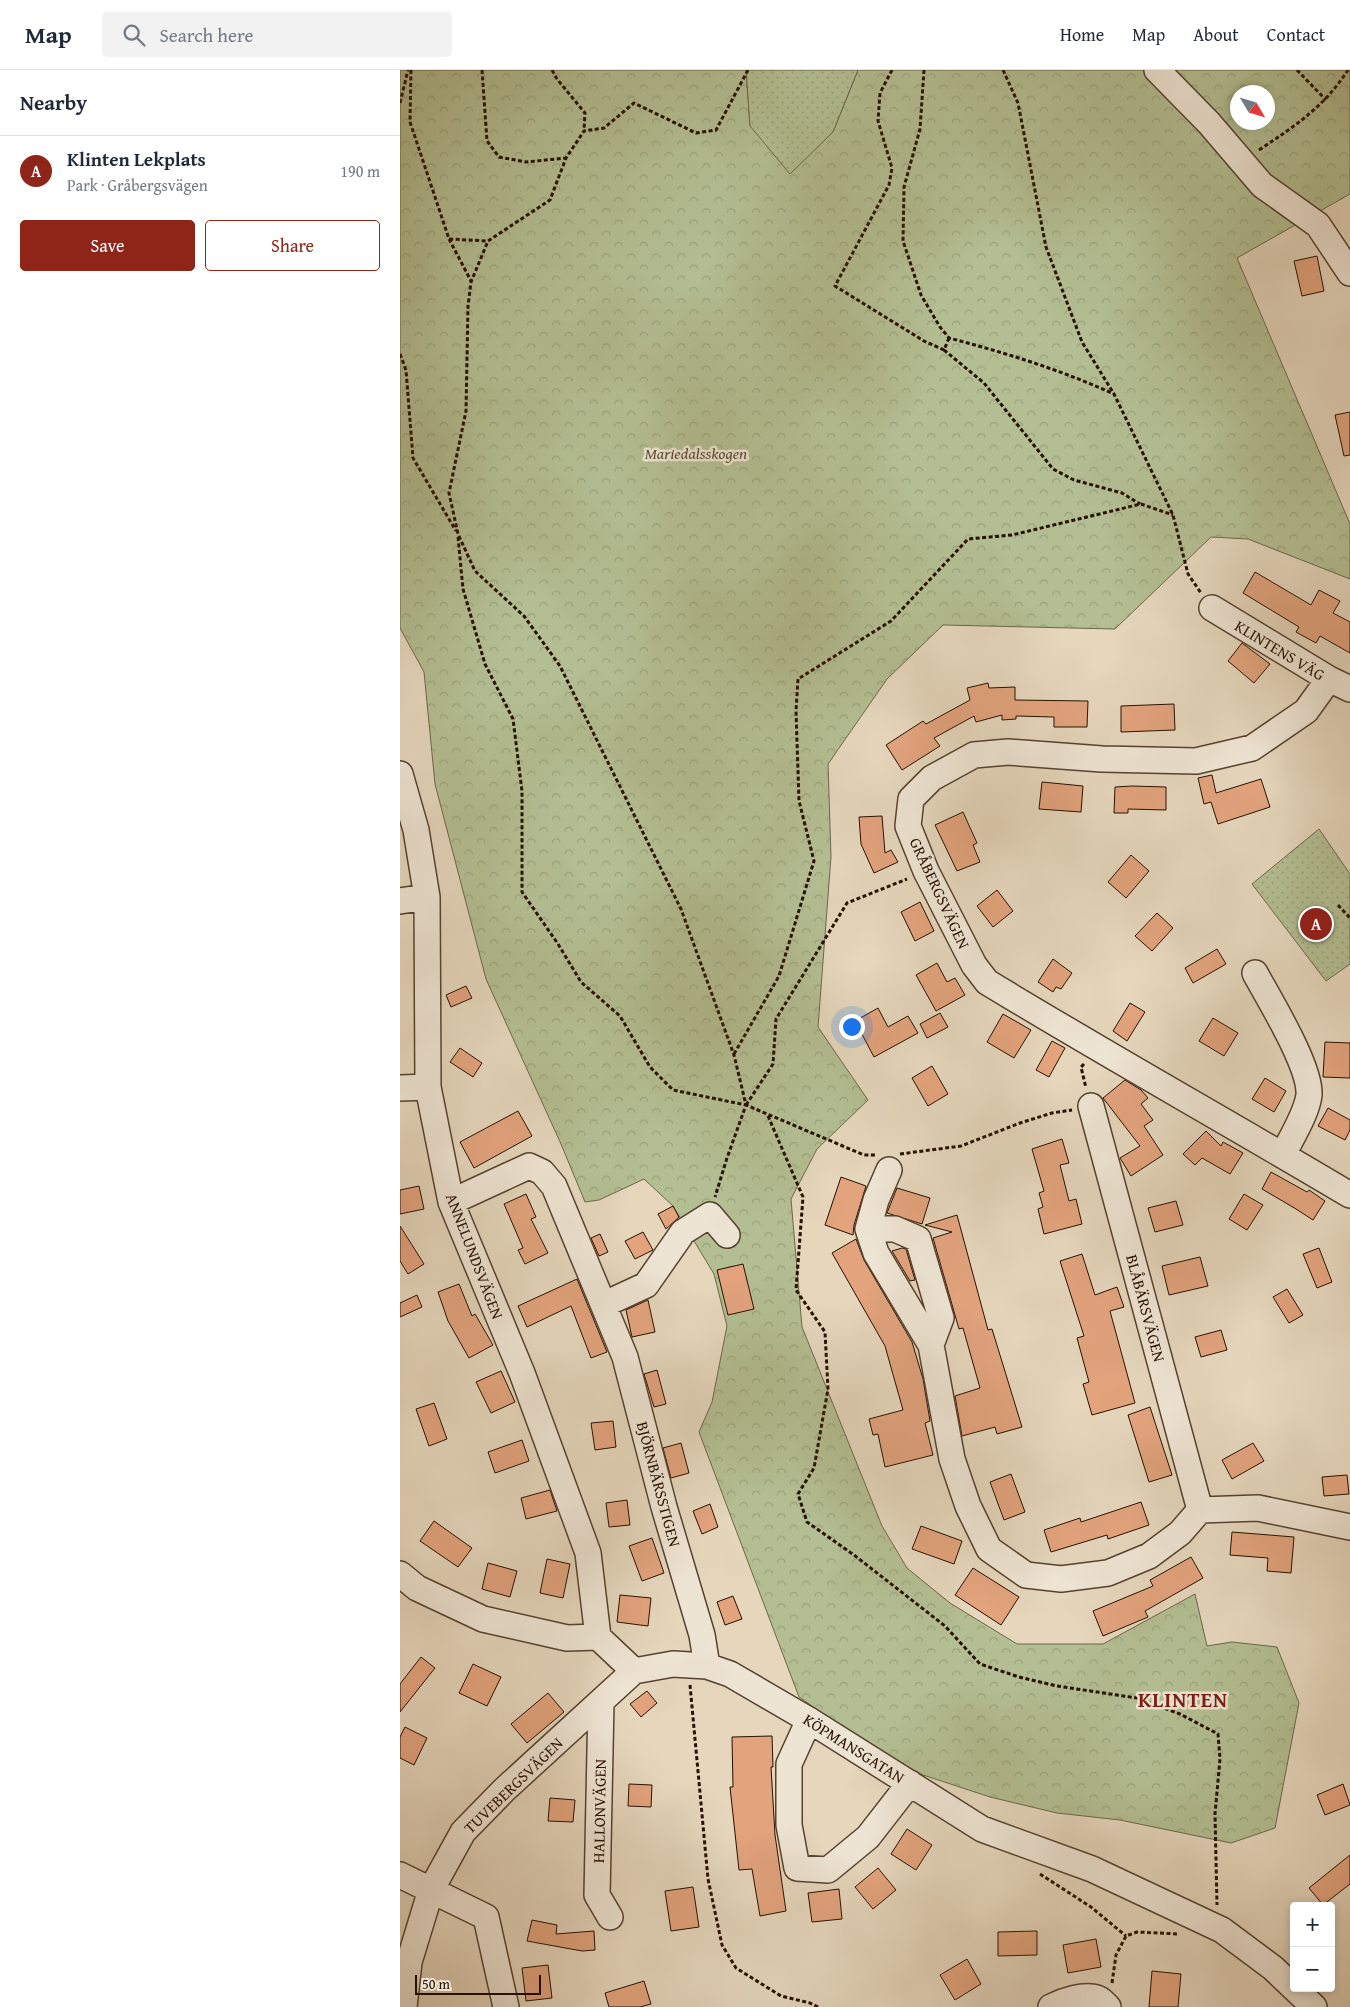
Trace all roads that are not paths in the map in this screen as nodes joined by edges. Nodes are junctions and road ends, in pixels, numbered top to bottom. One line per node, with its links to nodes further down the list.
1 (1157, 70): 2 (street)
2 (1350, 273)
3 (1212, 608): 4 (street, KLINTENS VÄG)
4 (1340, 684): 12 (street, GRÅBERGSVÄGEN)
5 (400, 774): 6 (street, ANNELUNDSVÄGEN)
6 (427, 897): 7 (street); 9 (street, ANNELUNDSVÄGEN)
7 (400, 901)
8 (1255, 973): 12 (street)
9 (428, 1087): 10 (street); 15 (street, ANNELUNDSVÄGEN)
10 (400, 1088)
11 (1091, 1106): 20 (street, BLÅBÄRSVÄGEN)
12 (1283, 1155): 14 (street, GRÅBERGSVÄGEN)
13 (884, 1162): 16 (street)
14 (1350, 1195)
15 (451, 1202): 18 (street, BJÖRNBÄRSSTIGEN); 23 (street, ANNELUNDSVÄGEN)
16 (868, 1229): 19 (street); 19 (street)
17 (727, 1235): 18 (street)
18 (605, 1304): 24 (street, BJÖRNBÄRSSTIGEN)
19 (931, 1345): 20 (street)
20 (1200, 1510): 21 (street)
21 (1350, 1527)
22 (400, 1574): 23 (street)
23 (598, 1637): 25 (street)
24 (698, 1666): 25 (street, KÖPMANSGATAN); 27 (street, KÖPMANSGATAN)
25 (634, 1670): 26 (street, TUVEBERGSVÄGEN)
26 (601, 1702): 30 (street, TUVEBERGSVÄGEN); 31 (street, HALLONVÄGEN)
27 (809, 1720): 28 (street, KÖPMANSGATAN); 28 (street)
28 (910, 1783): 32 (street, KÖPMANSGATAN)
29 (400, 1875): 30 (street)
30 (431, 1890): 35 (street, TUVEBERGSVÄGEN); 36 (street)
31 (610, 1917)
32 (1290, 1984)
33 (1298, 1992): 38 (street, KÖPMANSGATAN)
34 (1108, 2006): 37 (street)
35 (404, 2007)
36 (506, 2007)
37 (1051, 2007)
38 (1314, 2007)

